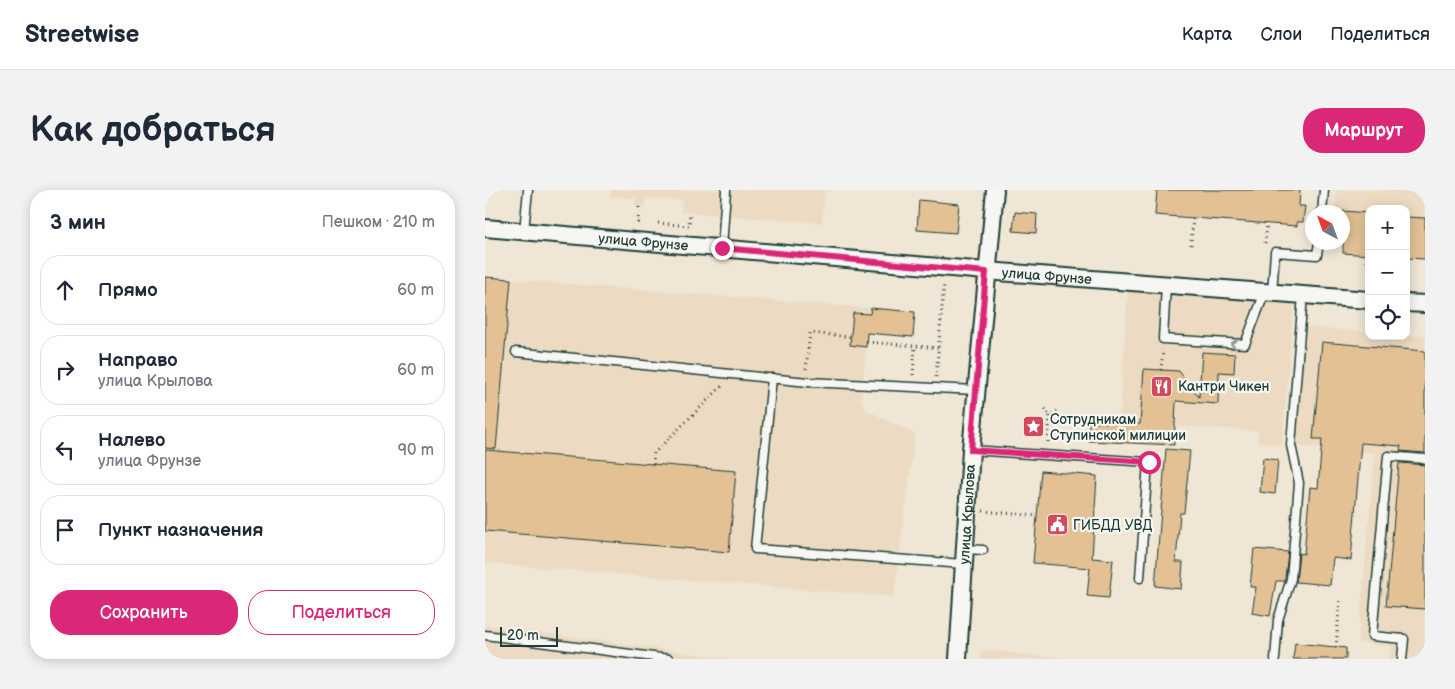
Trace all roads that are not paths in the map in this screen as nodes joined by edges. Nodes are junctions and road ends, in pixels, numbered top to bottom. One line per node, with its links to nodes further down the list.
1 (528, 190): 7 (lane)
2 (726, 190): 8 (lane)
3 (995, 190): 10 (street, улица Крылова)
4 (1324, 190): 5 (lane)
5 (1322, 205)
6 (485, 228): 7 (street, улица Фрунзе)
7 (524, 231): 8 (street, улица Фрунзе)
8 (722, 248): 10 (street, улица Фрунзе)
9 (1318, 250): 12 (lane)
10 (986, 272): 11 (street, улица Фрунзе); 19 (street, улица Крылова)
11 (1166, 285): 12 (street, улица Фрунзе); 12 (lane, one-way to 11)
12 (1268, 292): 13 (street, улица Фрунзе)
13 (1303, 295): 14 (street, улица Фрунзе); 28 (lane)
14 (1365, 300)
15 (1410, 303): 16 (street)
16 (1425, 304)
17 (516, 352): 18 (lane)
18 (772, 378): 19 (lane); 23 (lane)
19 (976, 390): 20 (street, улица Крылова)
20 (971, 450): 23 (street, улица Крылова); 24 (lane)
21 (1425, 459): 29 (lane)
22 (983, 550): 23 (lane)
23 (964, 557): 27 (street, улица Крылова)
24 (1140, 578)
25 (485, 635): 26 (lane)
26 (669, 659)
27 (958, 659)
28 (1275, 659)
29 (1402, 659)

